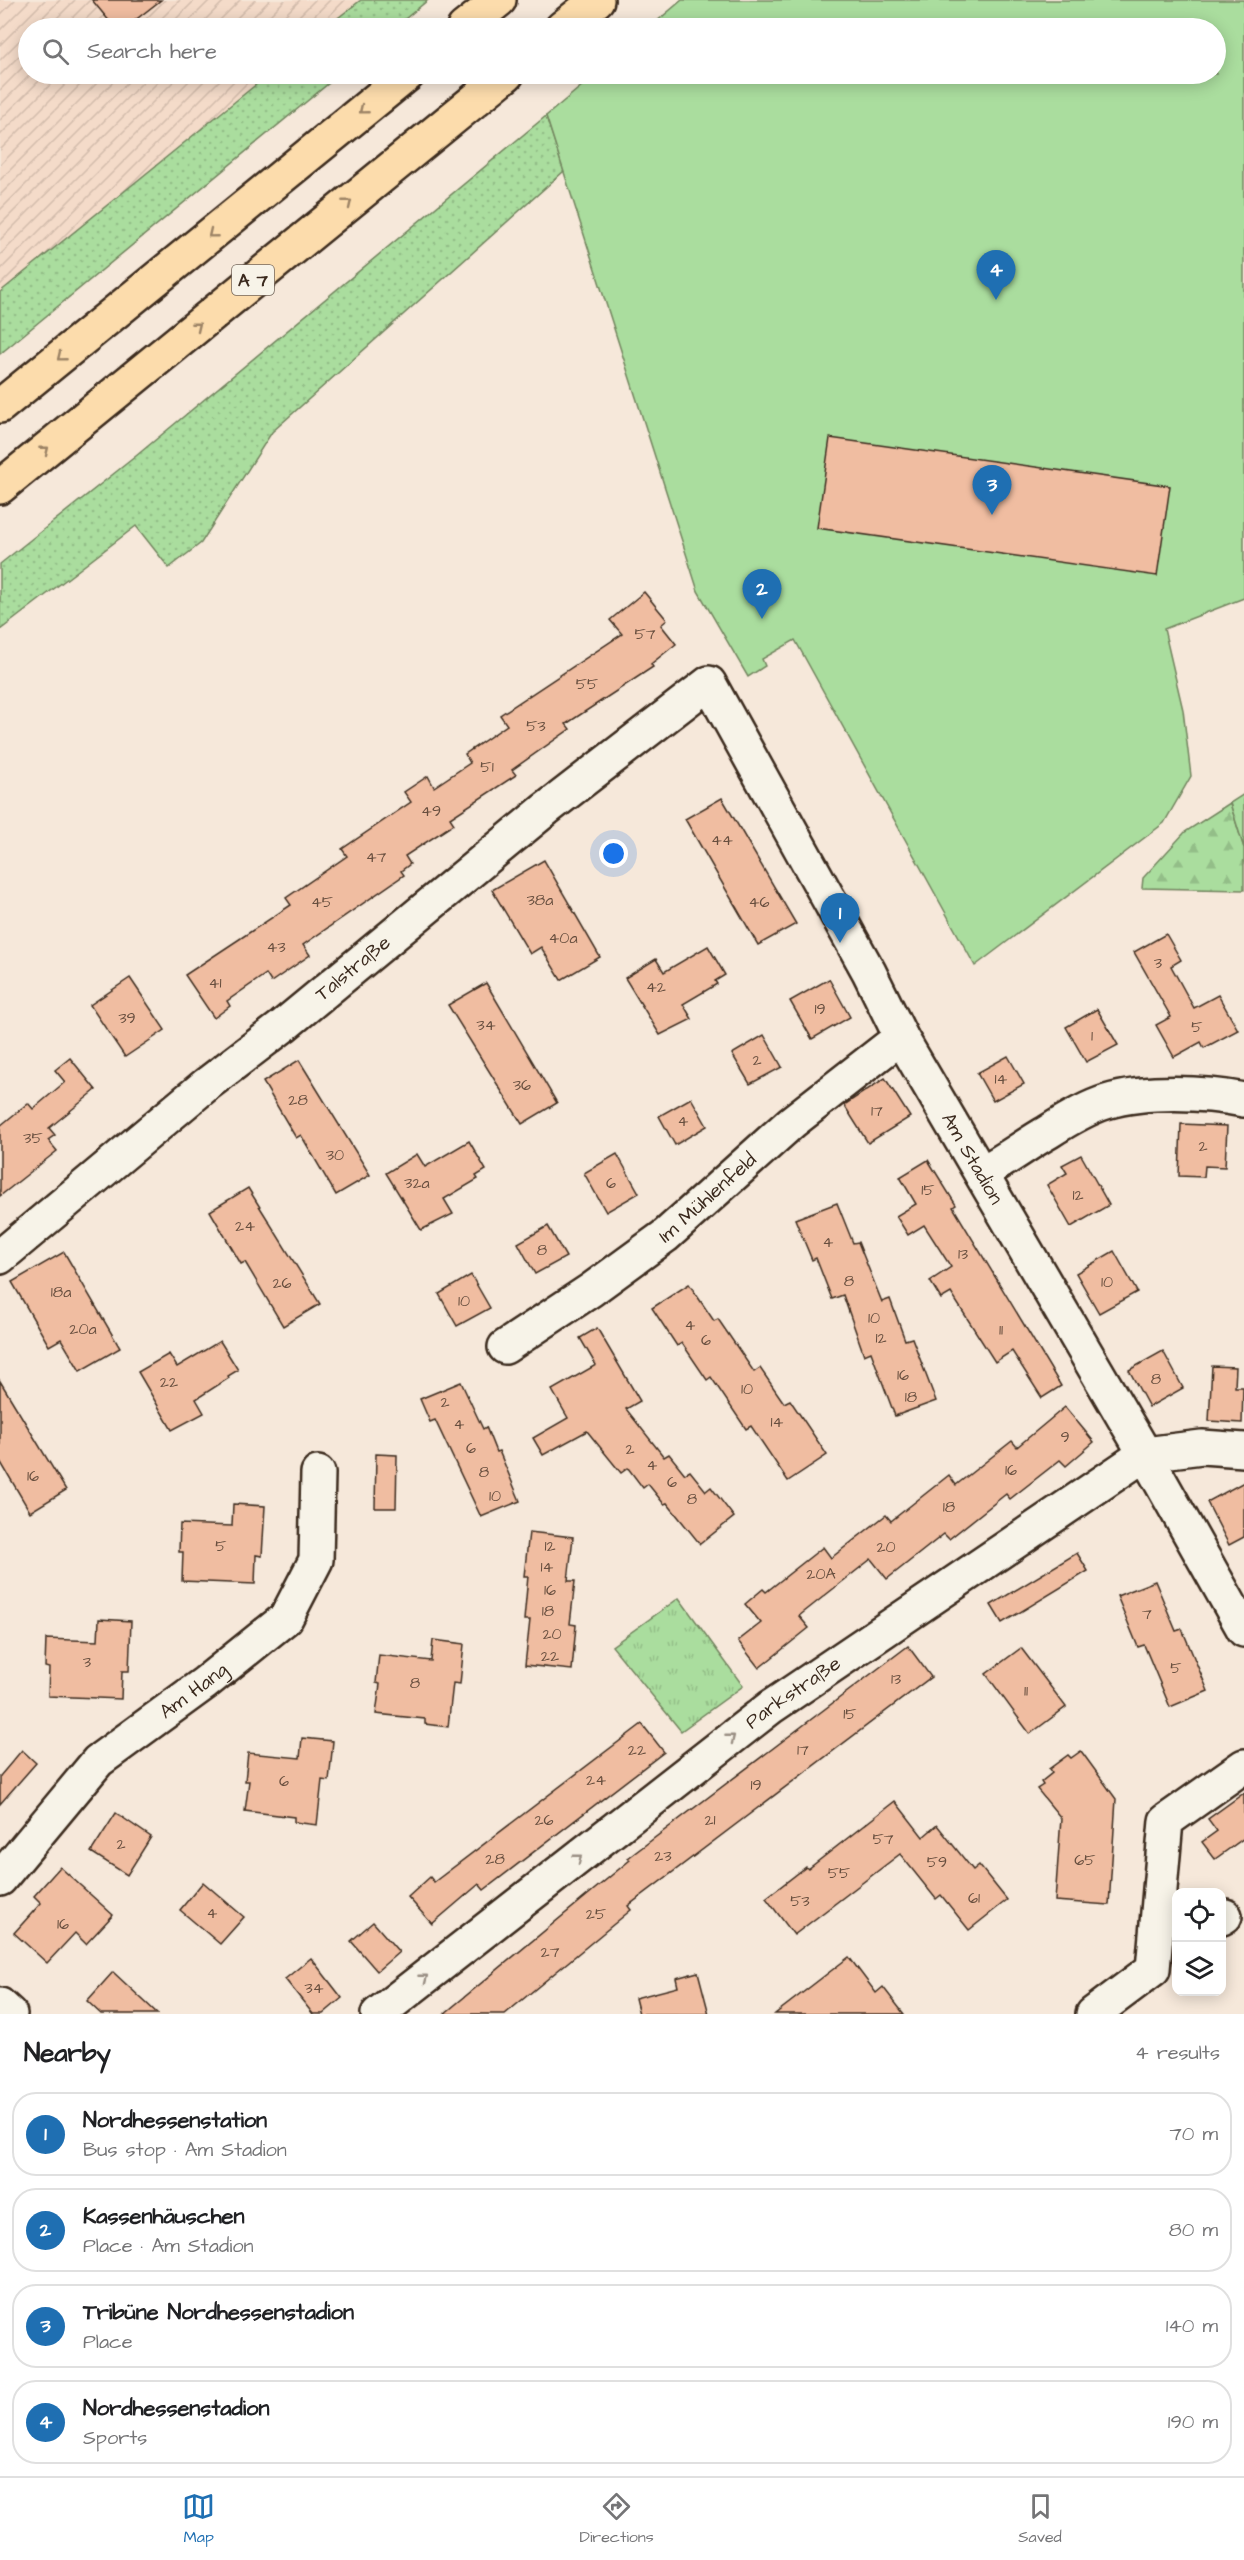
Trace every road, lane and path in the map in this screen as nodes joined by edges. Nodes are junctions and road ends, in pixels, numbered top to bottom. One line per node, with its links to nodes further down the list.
1 (499, 0): 3 (highway)
2 (597, 0): 4 (highway)
3 (476, 18)
4 (574, 18)
5 (396, 84): 7 (highway, one-way to 7)
6 (495, 84): 8 (highway, A 7, one-way to 6)
7 (0, 406)
8 (0, 487)
9 (709, 683): 10 (street, Am Stadion); 13 (street, Talstraße)
10 (901, 1037): 12 (street, Am Stadion); 14 (street, Im Mühlenfeld)
11 (1244, 1100): 12 (street)
12 (981, 1173): 16 (street, Am Stadion)
13 (0, 1257)
14 (505, 1347)
15 (1244, 1450): 16 (street, Parkstraße)
16 (1145, 1454): 18 (street, Am Stadion); 24 (street, Parkstraße, one-way to 16)
17 (318, 1473): 20 (street, Am Hang)
18 (1244, 1630)
19 (1244, 1766): 21 (street)
20 (0, 1880)
21 (1165, 1960): 25 (street)
22 (0, 2005): 23 (street)
23 (10, 2014)
24 (378, 2014)
25 (1093, 2014)

